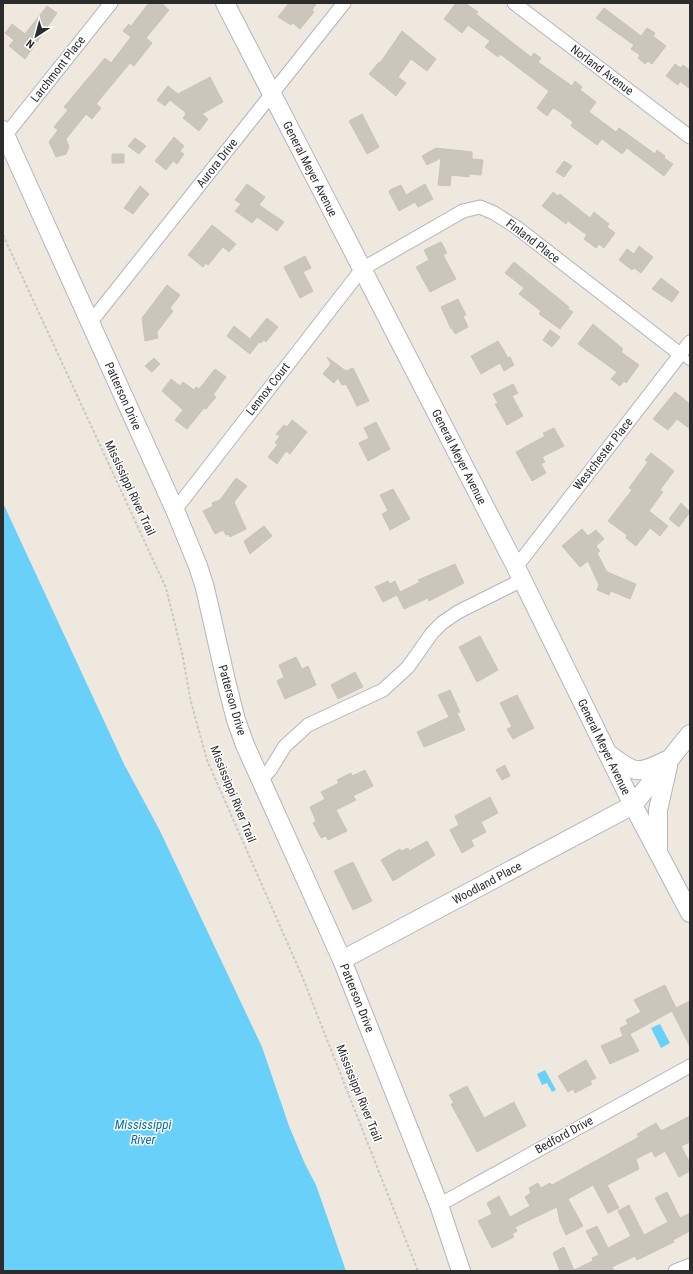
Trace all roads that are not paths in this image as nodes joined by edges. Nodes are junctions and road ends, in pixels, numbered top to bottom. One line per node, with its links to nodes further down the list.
1 (111, 3): 6 (street, Larchmont Place)
2 (225, 3): 5 (street, General Meyer Avenue)
3 (344, 3): 5 (street, Aurora Drive)
4 (514, 3): 7 (street, Norland Avenue)
5 (271, 94): 8 (street, General Meyer Avenue); 9 (street, Aurora Drive)
6 (4, 133): 9 (street, Patterson Drive)
7 (690, 137)
8 (362, 269): 11 (street, Finland Place); 12 (street, Lennox Court); 13 (street, General Meyer Avenue)
9 (90, 323): 12 (street, Patterson Drive)
10 (690, 342): 11 (street, Westchester Place)
11 (685, 358): 13 (street, Westchester Place)
12 (175, 510): 17 (street, Patterson Drive)
13 (519, 574): 15 (street, General Meyer Avenue); 17 (street, Westchester Place)
14 (690, 734): 16 (street)
15 (608, 754): 16 (street); 18 (street, General Meyer Avenue)
16 (670, 759): 18 (street); 19 (street)
17 (260, 781): 21 (street, Patterson Drive)
18 (633, 805): 19 (street, General Meyer Avenue); 21 (street, Woodland Place)
19 (658, 853): 20 (street, General Meyer Avenue)
20 (690, 913)
21 (342, 960): 23 (street, Patterson Drive)
22 (690, 1066): 23 (street, Bedford Drive)
23 (439, 1205): 25 (street, Patterson Drive)
24 (690, 1265): 26 (street)
25 (461, 1271)
26 (675, 1271)

